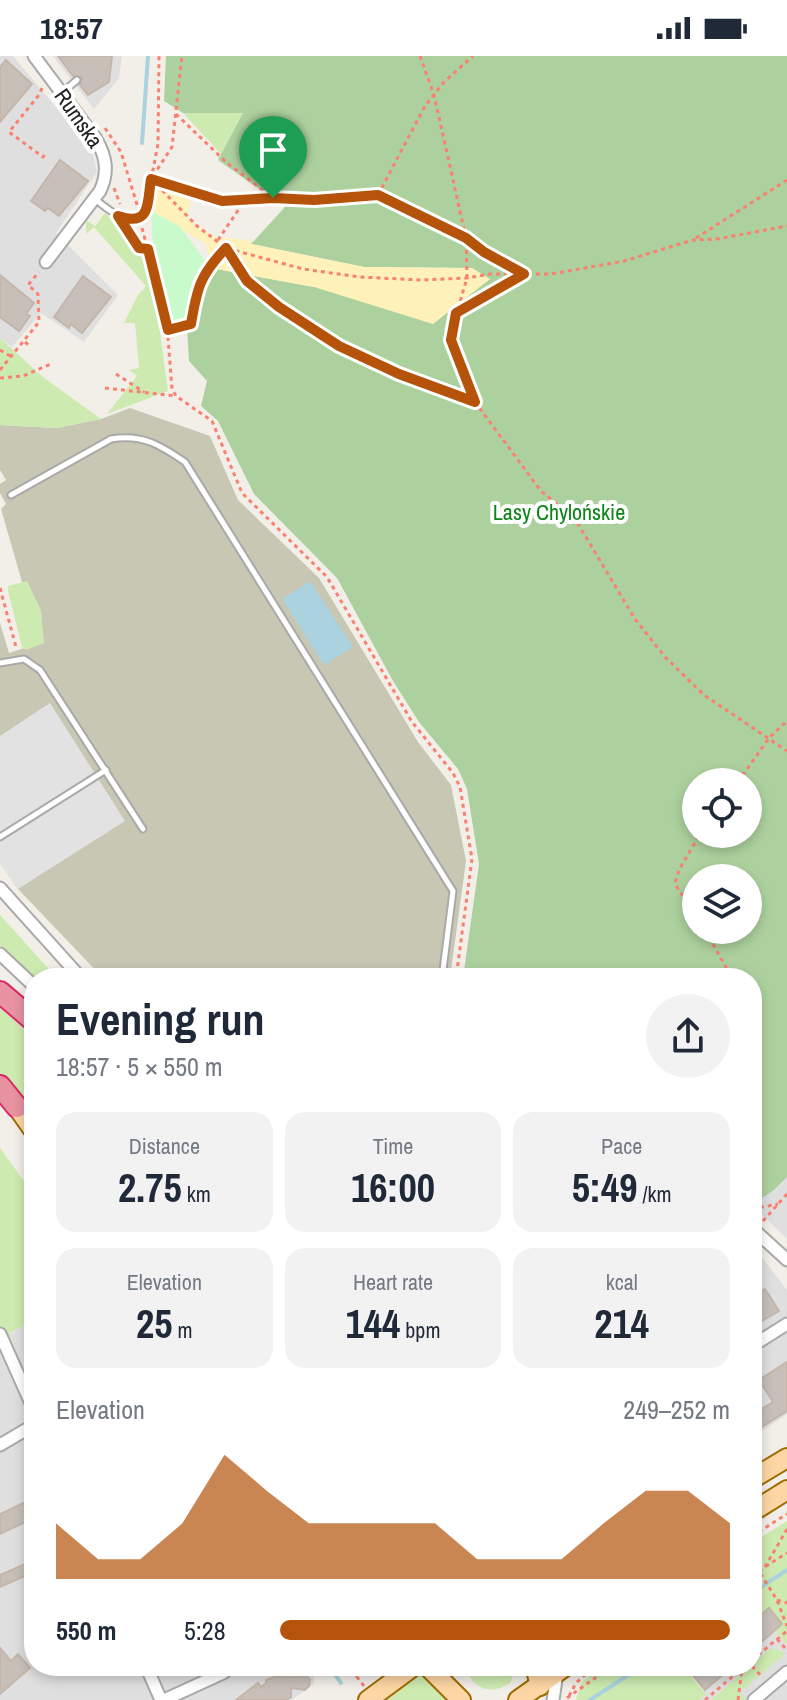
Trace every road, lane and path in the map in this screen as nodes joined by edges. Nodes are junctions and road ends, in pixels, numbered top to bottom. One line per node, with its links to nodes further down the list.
1 (159, 56): 13 (path)
2 (182, 56): 10 (path)
3 (420, 56): 9 (path)
4 (473, 56): 9 (path)
5 (36, 57): 8 (street, Rumska)
6 (77, 80): 8 (lane)
7 (41, 83): 11 (path)
8 (62, 93): 12 (street, Rumska)
9 (434, 95): 15 (path); 23 (path)
10 (175, 113): 13 (path); 16 (path)
11 (47, 152)
12 (106, 165): 17 (street, Rumska); 20 (path)
13 (151, 179): 18 (path); 21 (path); 24 (path)
14 (787, 180): 25 (path)
15 (378, 195): 16 (path); 23 (path)
16 (273, 198): 18 (path)
17 (95, 199): 19 (lane); 29 (street, Rumska)
18 (245, 200): 24 (path)
19 (118, 216): 20 (lane); 28 (path)
20 (125, 219): 21 (lane)
21 (140, 219): 28 (path)
22 (787, 226): 25 (path)
23 (466, 238): 30 (path); 31 (path)
24 (218, 240): 27 (path)
25 (693, 240): 30 (path)
26 (153, 247): 28 (path)
27 (226, 248): 31 (path); 33 (path); 45 (path)
28 (148, 249): 33 (path)
29 (46, 262): 34 (path)
30 (524, 274): 31 (path); 32 (path)
31 (467, 278): 32 (path)
32 (456, 313): 45 (path)
33 (168, 330): 44 (path)
34 (25, 342): 35 (path); 37 (path)
35 (31, 347)
36 (0, 350): 37 (path)
37 (12, 357): 39 (path)
38 (53, 363): 41 (path)
39 (0, 370)
40 (116, 374): 43 (path)
41 (0, 378)
42 (105, 388): 43 (path)
43 (147, 394): 44 (path)
44 (176, 396): 64 (path)
45 (475, 402): 51 (path)
46 (11, 495): 63 (lane)
47 (0, 588): 48 (path)
48 (16, 647)
49 (0, 663): 54 (lane)
50 (787, 721): 51 (path)
51 (769, 738): 52 (path); 53 (path)
52 (787, 751)
53 (748, 768)
54 (106, 770): 55 (lane); 56 (lane)
55 (143, 829)
56 (0, 837)
57 (682, 865): 59 (path)
58 (0, 888): 62 (street)
59 (682, 895)
60 (713, 944): 65 (path)
61 (0, 954): 66 (street)
62 (72, 968)
63 (443, 968)
64 (457, 968)
65 (726, 968)
66 (24, 977)
67 (0, 992): 68 (highway)
68 (24, 1012)
69 (0, 1086): 70 (highway)
70 (17, 1107): 71 (main road)
71 (24, 1117)
72 (787, 1194): 73 (path)
73 (779, 1203): 74 (path); 75 (path); 76 (path)
74 (762, 1207)
75 (774, 1208): 77 (path); 78 (path)
76 (787, 1208)
77 (779, 1212)
78 (762, 1223)
79 (762, 1237): 80 (street)
80 (787, 1260)
81 (787, 1324): 83 (street)
82 (0, 1334): 84 (street)
83 (762, 1340)
84 (24, 1386)
85 (24, 1431): 86 (street)
86 (0, 1445)
87 (787, 1458): 88 (main road)
88 (762, 1473)
89 (787, 1490): 90 (main road)
90 (762, 1506)
91 (787, 1514): 93 (path)
92 (787, 1529): 95 (path)
93 (762, 1530)
94 (787, 1553): 95 (path)
95 (765, 1567): 96 (path)
96 (762, 1569)
97 (762, 1577): 98 (path)
98 (777, 1600): 99 (path); 100 (path)
99 (787, 1603)
100 (787, 1628): 102 (path)
101 (769, 1636): 102 (path)
102 (776, 1640): 103 (path); 104 (path)
103 (787, 1650)
104 (762, 1652)
105 (787, 1672): 124 (street)
106 (151, 1676): 119 (street)
107 (216, 1676): 119 (street)
108 (400, 1676): 120 (main road)
109 (437, 1676): 121 (main road)
110 (555, 1676): 117 (main road)
111 (584, 1676): 118 (path)
112 (598, 1676): 118 (path)
113 (734, 1676): 116 (path)
114 (742, 1676): 123 (path)
115 (718, 1679): 116 (path)
116 (723, 1685): 122 (path)
117 (535, 1696)
118 (569, 1699)
119 (162, 1700)
120 (368, 1700)
121 (461, 1700)
122 (705, 1700)
123 (738, 1700)
124 (754, 1700)

